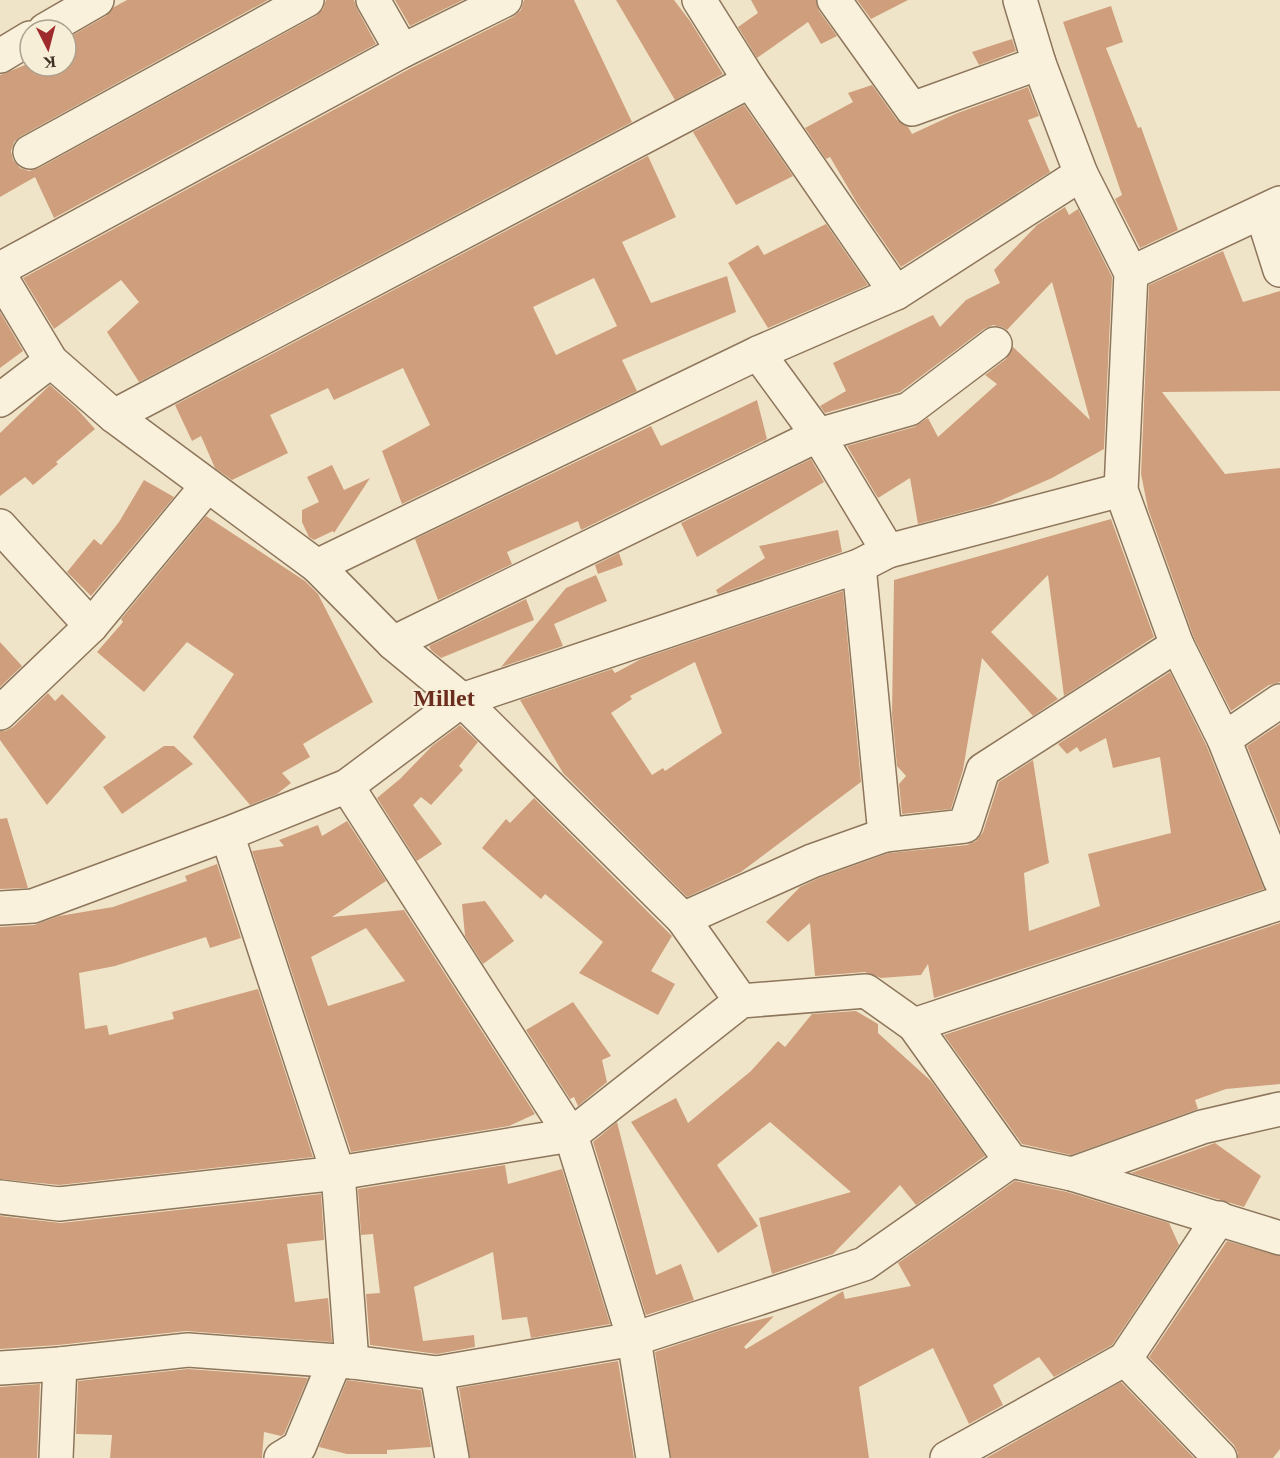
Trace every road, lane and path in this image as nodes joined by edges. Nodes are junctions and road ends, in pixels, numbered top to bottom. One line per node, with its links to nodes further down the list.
1 (97, 0): 8 (street)
2 (307, 0): 14 (street)
3 (373, 0): 10 (street)
4 (505, 0): 10 (street)
5 (699, 0): 13 (street)
6 (834, 0): 12 (street)
7 (1020, 0): 12 (street)
8 (66, 18)
9 (18, 45): 11 (street)
10 (402, 51): 17 (street)
11 (0, 56)
12 (1039, 63): 15 (street)
13 (750, 81): 21 (street); 26 (street)
14 (30, 152)
15 (1081, 174): 19 (street); 21 (street)
16 (1271, 208): 18 (street); 19 (street)
17 (0, 270)
18 (1280, 270)
19 (1131, 273): 29 (street)
20 (0, 276): 24 (street)
21 (896, 293): 23 (street)
22 (995, 344): 27 (street)
23 (758, 352): 27 (street); 32 (street)
24 (51, 361): 25 (street); 26 (street)
25 (0, 399)
26 (114, 416): 28 (street)
27 (818, 435): 31 (street); 35 (street)
28 (207, 486): 32 (street); 34 (street)
29 (1121, 490): 31 (street); 36 (street)
30 (0, 526): 34 (street)
31 (888, 551): 33 (street)
32 (317, 566): 35 (street)
33 (859, 566): 37 (street); 43 (street)
34 (91, 626): 39 (street)
35 (393, 643): 37 (street)
36 (1177, 645): 40 (street); 43 (street)
37 (462, 700): 41 (street); 47 (street)
38 (1280, 700): 40 (street)
39 (0, 713)
40 (1224, 739): 44 (street)
41 (347, 786): 42 (street); 51 (street)
42 (227, 834): 46 (street); 53 (street)
43 (885, 835): 47 (street)
44 (1280, 880)
45 (1280, 903): 49 (street)
46 (0, 908)
47 (683, 919): 48 (street)
48 (741, 1001): 49 (street); 51 (street)
49 (914, 1025): 52 (street)
50 (1280, 1109): 54 (street)
51 (571, 1135): 53 (street); 58 (street)
52 (1011, 1161): 54 (street); 58 (street)
53 (338, 1173): 55 (street); 60 (street)
54 (1072, 1174): 56 (street)
55 (0, 1197)
56 (1219, 1218): 57 (street); 59 (street)
57 (1280, 1238)
58 (634, 1339): 63 (street); 67 (street)
59 (1125, 1359): 68 (street); 69 (street)
60 (344, 1361): 61 (street); 63 (street); 65 (street)
61 (60, 1364): 62 (street); 64 (street)
62 (0, 1368)
63 (437, 1373): 66 (street)
64 (56, 1458)
65 (281, 1458)
66 (452, 1458)
67 (653, 1458)
68 (947, 1458)
69 (1220, 1458)

